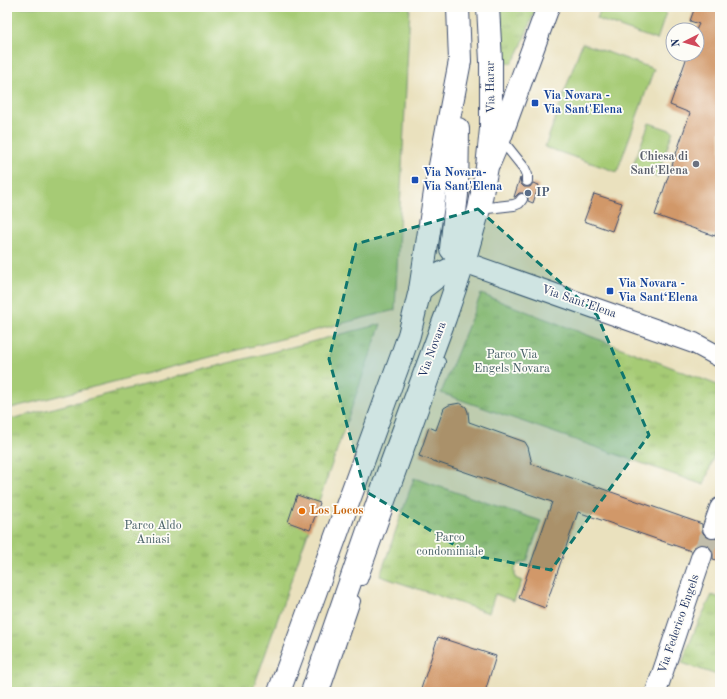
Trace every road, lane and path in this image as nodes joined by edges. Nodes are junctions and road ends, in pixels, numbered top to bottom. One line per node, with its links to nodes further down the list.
1 (458, 7): 4 (main road)
2 (488, 7): 5 (main road, Via Harar)
3 (548, 7): 5 (main road)
4 (460, 61): 10 (main road); 11 (main road)
5 (496, 134): 6 (main road, Via Harar); 7 (lane)
6 (487, 167): 9 (main road, Via Novara)
7 (528, 181)
8 (522, 199): 9 (lane)
9 (479, 209): 10 (main road, Via Novara)
10 (464, 262): 11 (main road); 12 (street, Via Sant’Elena); 20 (main road, Via Novara)
11 (420, 290): 19 (main road)
12 (694, 343): 13 (street, Via Sant’Elena); 15 (street, Via Sant’Elena)
13 (720, 347)
14 (443, 355): 21 (lane)
15 (720, 357)
16 (720, 508): 17 (street)
17 (713, 528)
18 (702, 555): 22 (street, Via Federico Engels)
19 (279, 692)
20 (312, 692)
21 (324, 692)
22 (656, 692)

